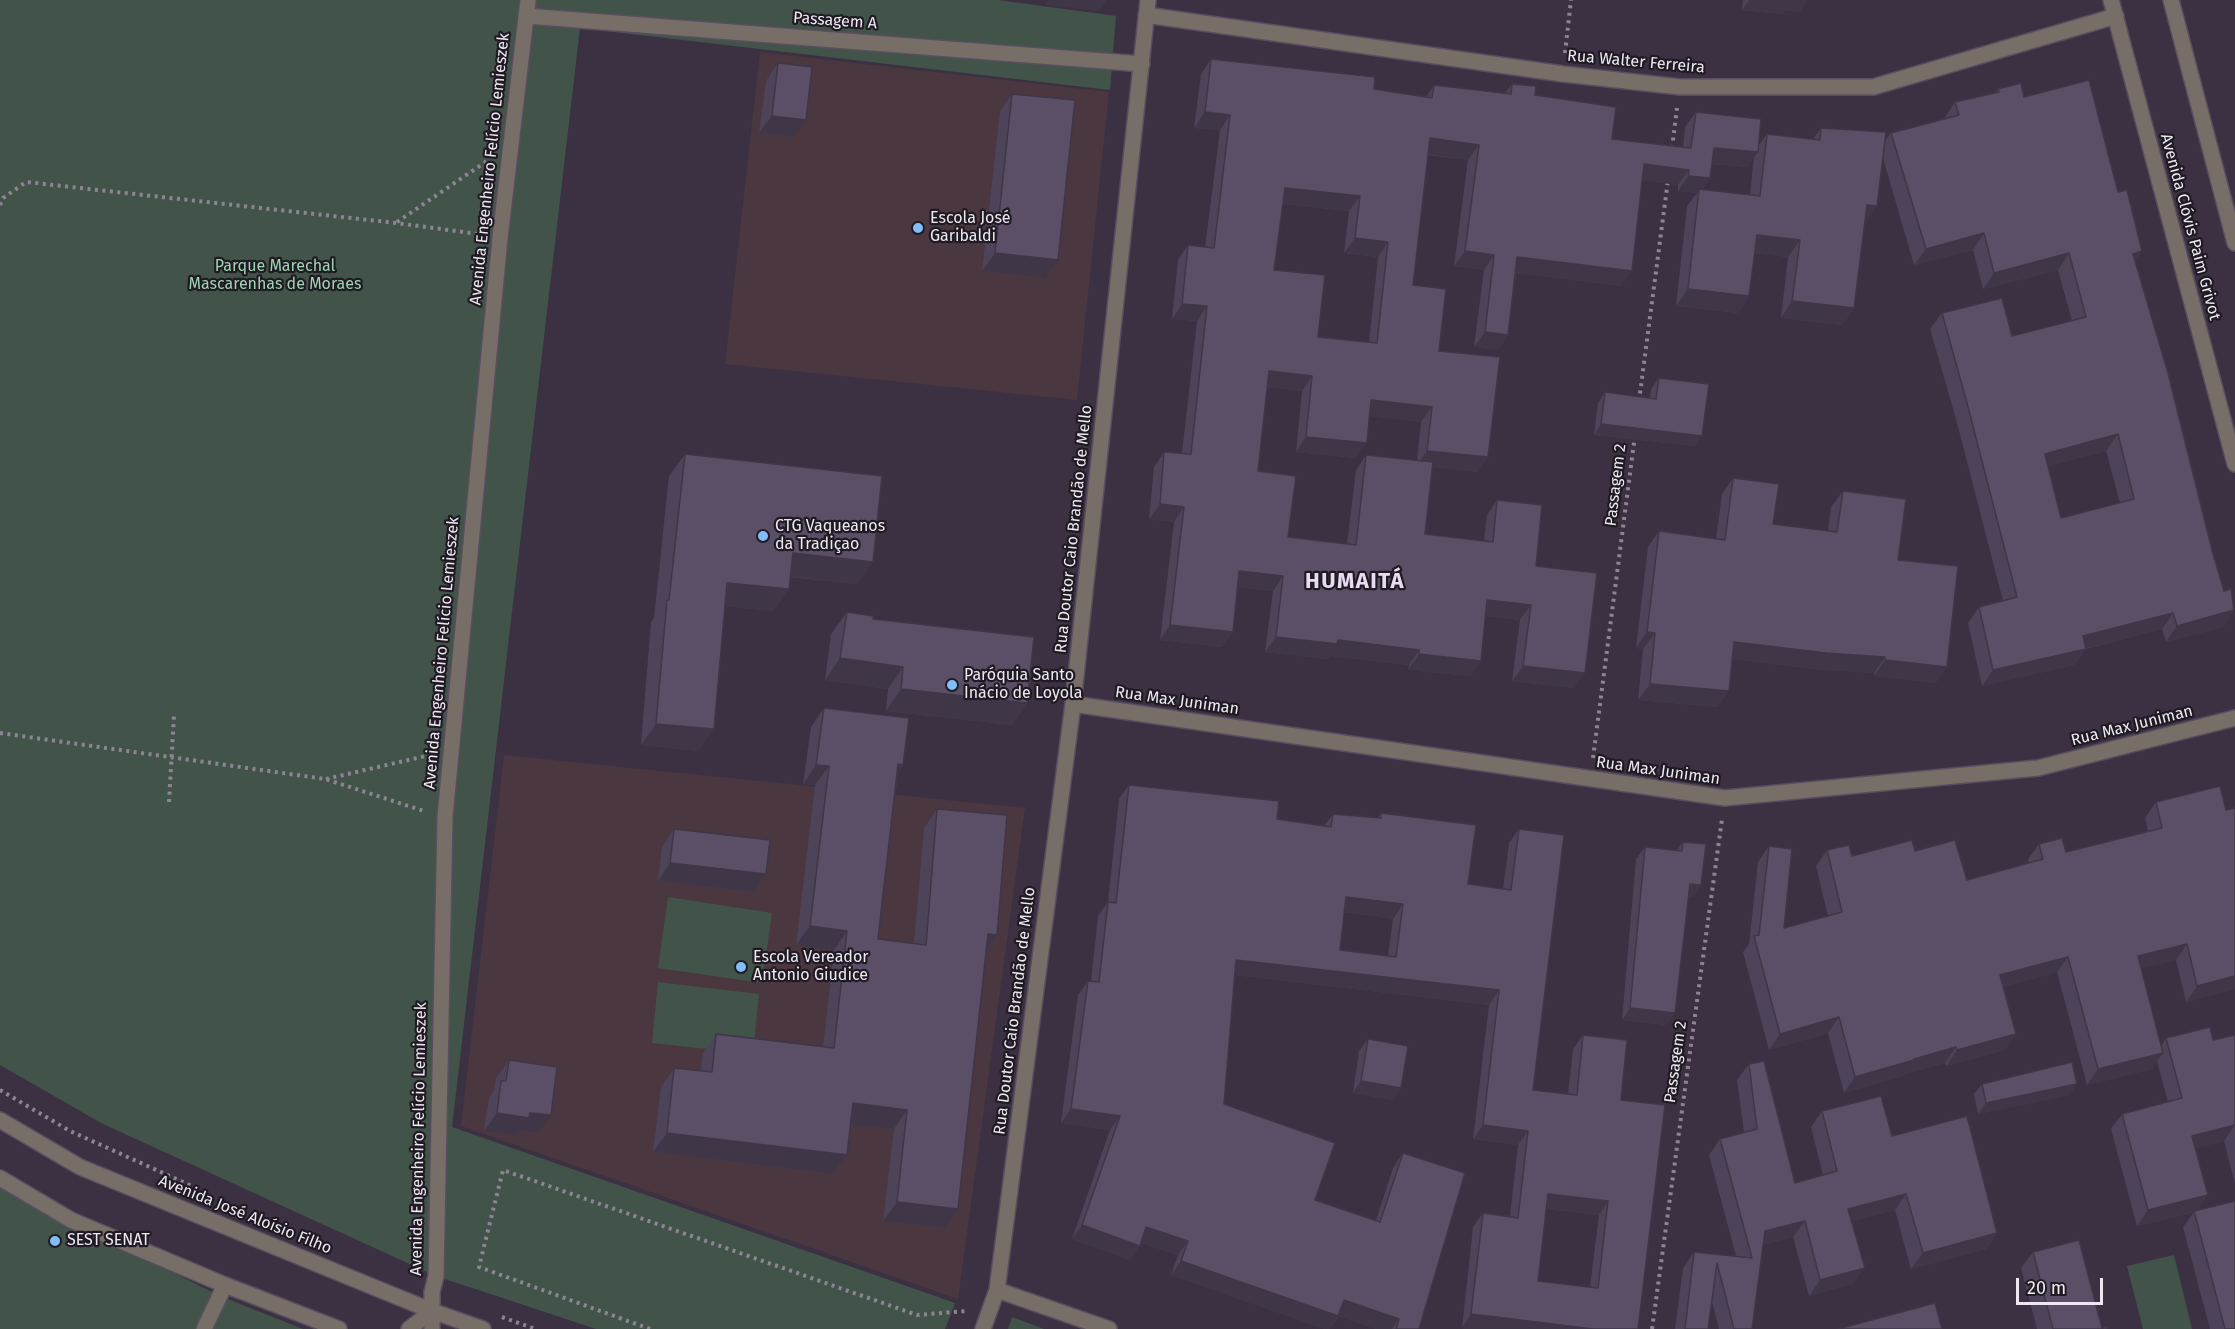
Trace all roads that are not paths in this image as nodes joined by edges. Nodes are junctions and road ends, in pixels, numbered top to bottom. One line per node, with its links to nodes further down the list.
1 (528, 0): 5 (street, Avenida Engenheiro Felício Lemieszek)
2 (2111, 0): 6 (street, Avenida Clóvis Paim Grivot)
3 (2171, 0): 8 (street)
4 (1147, 7): 6 (street, Rua Walter Ferreira); 7 (street, Rua Doutor Caio Brandão de Mello)
5 (526, 16): 7 (street, Passagem A); 16 (street, Avenida Engenheiro Felício Lemieszek)
6 (2116, 16): 9 (street, Avenida Clóvis Paim Grivot)
7 (1142, 64): 10 (street, Rua Doutor Caio Brandão de Mello)
8 (2235, 243)
9 (2235, 464)
10 (1073, 704): 11 (street, Rua Max Juniman); 15 (street, Rua Doutor Caio Brandão de Mello)
11 (2235, 718)
12 (0, 1120): 16 (street, Avenida José Aloísio Filho)
13 (0, 1178): 14 (street)
14 (225, 1285): 17 (street); 18 (street)
15 (997, 1290): 22 (street, Rua Doutor Caio Brandão de Mello); 23 (street)
16 (432, 1311): 19 (street); 20 (street, Avenida Engenheiro Felício Lemieszek); 21 (street, Avenida José Aloísio Filho)
17 (204, 1329)
18 (339, 1329)
19 (409, 1329)
20 (432, 1329)
21 (483, 1329)
22 (983, 1329)
23 (1109, 1329)

